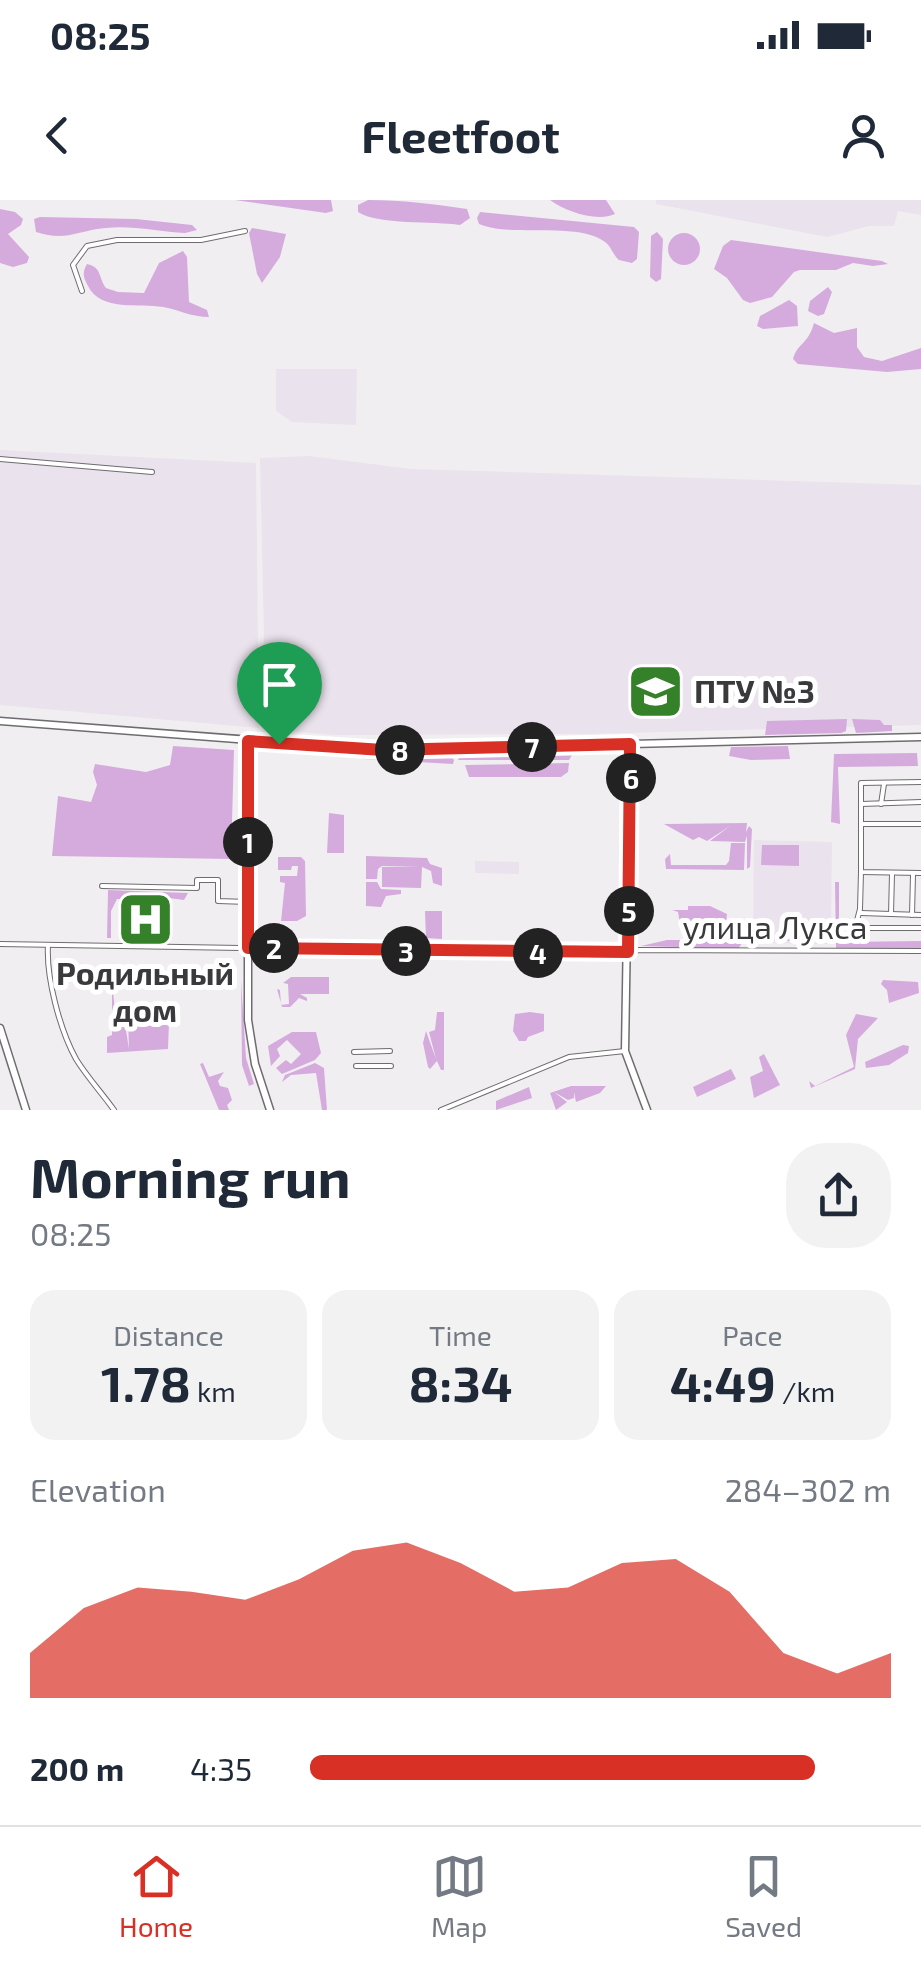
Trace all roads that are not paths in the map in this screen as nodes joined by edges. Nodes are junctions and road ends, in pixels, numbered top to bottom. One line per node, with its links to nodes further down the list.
1 (245, 230): 2 (street)
2 (82, 292)
3 (0, 459): 4 (street)
4 (152, 472)
5 (0, 722): 7 (main road)
6 (921, 738): 8 (main road)
7 (248, 741): 8 (main road); 21 (main road)
8 (630, 744): 31 (main road)
9 (885, 782): 10 (street); 12 (street); 13 (street)
10 (921, 782)
11 (921, 802): 13 (street)
12 (861, 804): 13 (street); 14 (street)
13 (880, 804)
14 (861, 824): 15 (street); 16 (street)
15 (921, 824)
16 (861, 872): 17 (street); 22 (street)
17 (892, 873): 18 (street); 23 (street)
18 (914, 873): 19 (street); 24 (street)
19 (921, 873)
20 (102, 886): 21 (street)
21 (248, 902): 29 (main road)
22 (859, 913): 23 (street); 26 (street)
23 (892, 914): 24 (street)
24 (912, 915): 25 (street)
25 (921, 915)
26 (921, 928)
27 (0, 944): 28 (street, улица Лукса)
28 (48, 945): 29 (street, улица Лукса); 39 (street)
29 (248, 948): 31 (street, улица Лукса); 40 (main road)
30 (921, 951): 31 (street, улица Лукса)
31 (628, 952): 34 (main road)
32 (0, 1028): 38 (main road)
33 (390, 1051): 35 (street)
34 (626, 1051): 41 (street); 42 (main road)
35 (354, 1052)
36 (356, 1066): 37 (street)
37 (391, 1066)
38 (26, 1110)
39 (114, 1110)
40 (270, 1110)
41 (442, 1110)
42 (646, 1110)

